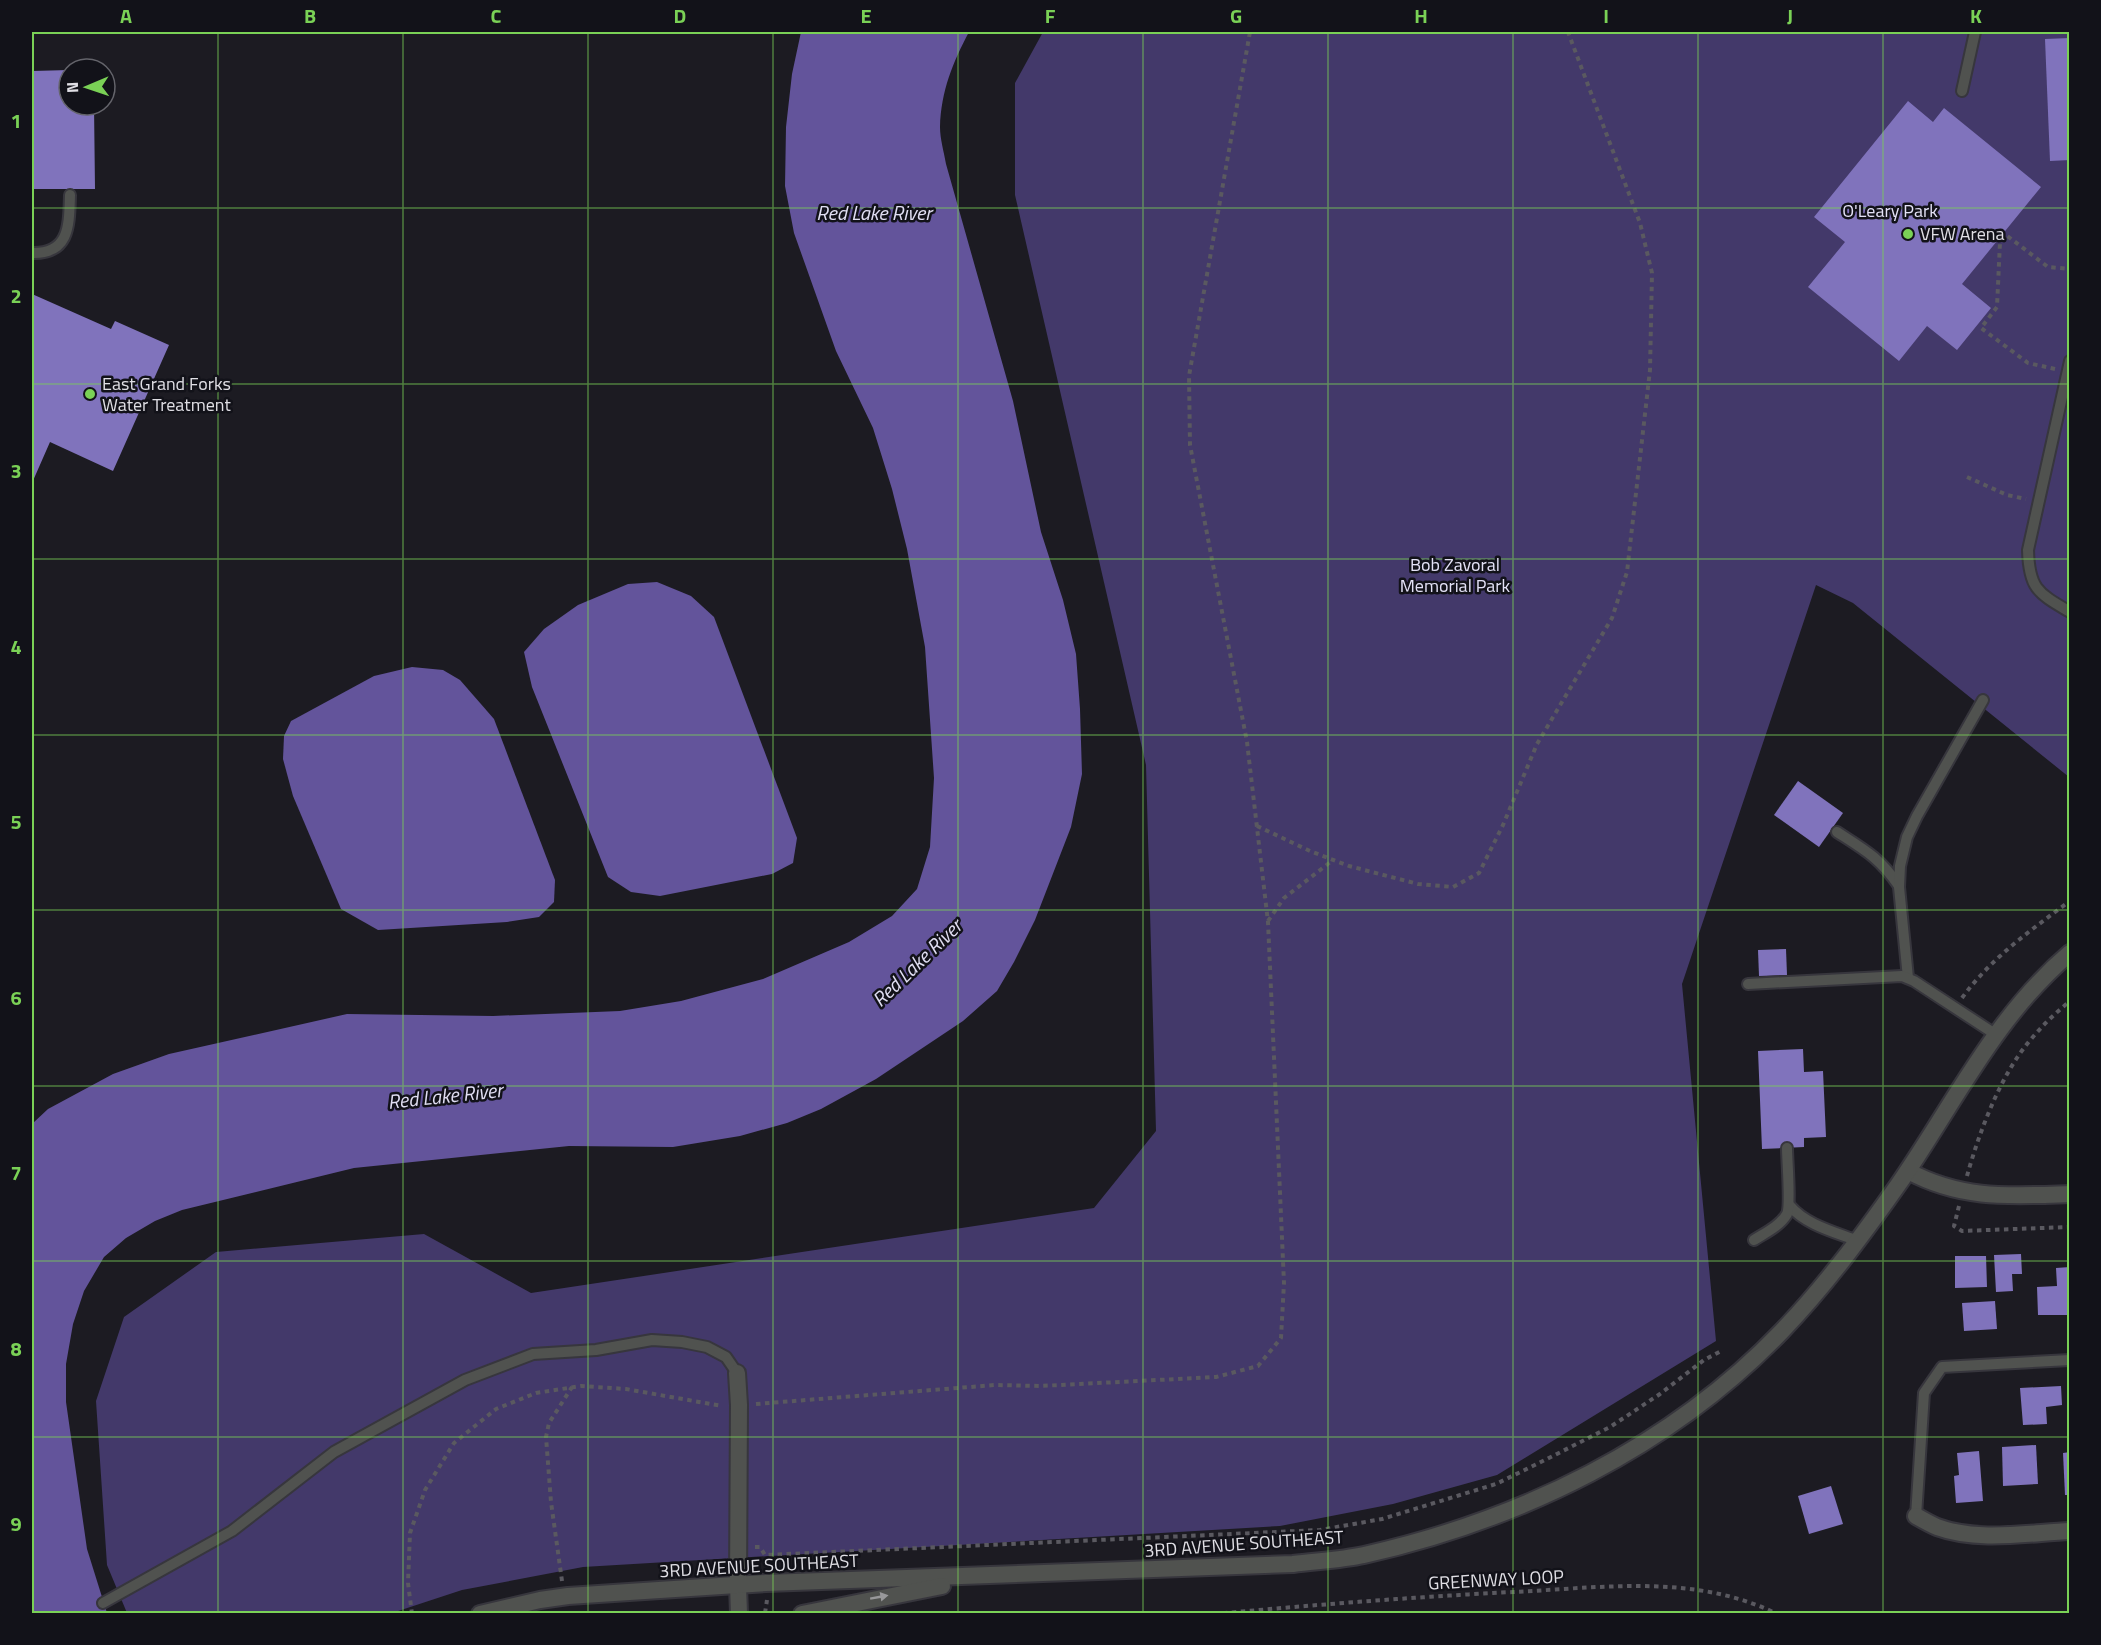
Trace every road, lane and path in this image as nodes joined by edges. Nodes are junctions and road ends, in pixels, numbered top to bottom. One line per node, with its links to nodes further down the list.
1 (1250, 32): 13 (path)
2 (1568, 32): 15 (path)
3 (1975, 32): 4 (lane)
4 (1962, 91)
5 (70, 195): 6 (lane)
6 (32, 253)
7 (2070, 270): 8 (path)
8 (2068, 366): 10 (lane)
9 (1967, 477): 10 (path)
10 (2038, 501): 11 (lane)
11 (2070, 612)
12 (1983, 700): 16 (lane)
13 (1257, 826): 15 (path); 18 (path)
14 (1837, 832): 16 (lane)
15 (1334, 860): 18 (path)
16 (1899, 887): 20 (lane)
17 (2070, 901): 23 (path)
18 (1268, 922): 37 (path)
19 (2070, 953): 24 (street, 3RD AVENUE SOUTHEAST)
20 (1908, 978): 21 (lane); 23 (lane)
21 (1748, 984)
22 (2070, 1001): 27 (path)
23 (1955, 1008): 24 (lane)
24 (1995, 1034): 26 (street, 3RD AVENUE SOUTHEAST)
25 (1787, 1148): 29 (lane)
26 (1908, 1171): 27 (street); 32 (street, 3RD AVENUE SOUTHEAST)
27 (1963, 1192): 28 (street); 30 (path)
28 (2070, 1194)
29 (1790, 1206): 31 (lane); 32 (lane)
30 (2070, 1227)
31 (1754, 1240)
32 (1857, 1241): 43 (street, 3RD AVENUE SOUTHEAST)
33 (1723, 1350): 41 (path)
34 (2070, 1360): 38 (lane)
35 (737, 1373): 37 (street); 47 (lane)
36 (572, 1387): 37 (path); 45 (path); 50 (path)
37 (739, 1405): 44 (street)
38 (1916, 1516): 39 (street)
39 (2070, 1531)
40 (760, 1547): 41 (path)
41 (765, 1555): 42 (path)
42 (765, 1563)
43 (998, 1576): 44 (street, 3RD AVENUE SOUTHEAST); 53 (street, one-way to 43)
44 (738, 1585): 45 (street, 3RD AVENUE SOUTHEAST); 52 (street)
45 (568, 1596): 51 (street, 3RD AVENUE SOUTHEAST)
46 (767, 1600): 49 (path)
47 (103, 1603)
48 (758, 1611): 49 (path)
49 (765, 1613)
50 (412, 1614)
51 (480, 1614)
52 (739, 1614)
53 (802, 1614)
54 (1214, 1614): 55 (path, GREENWAY LOOP)
55 (1777, 1614)

